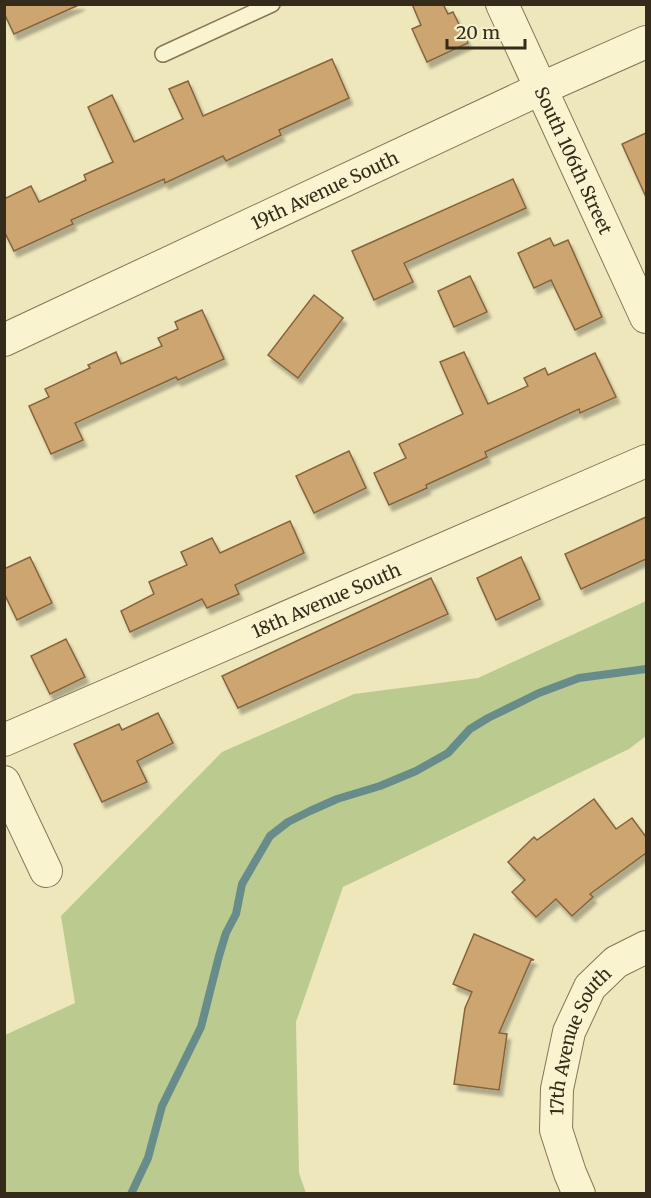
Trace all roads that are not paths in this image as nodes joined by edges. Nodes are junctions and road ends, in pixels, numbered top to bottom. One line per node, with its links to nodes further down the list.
1 (272, 4): 4 (lane)
2 (502, 4): 5 (street, South 106th Street)
3 (646, 42): 5 (street, 19th Avenue South)
4 (163, 54)
5 (540, 89): 6 (street, South 106th Street); 7 (street, 19th Avenue South)
6 (646, 317)
7 (4, 340)
8 (646, 461): 9 (street, 18th Avenue South)
9 (4, 740)
10 (4, 782): 11 (street)
11 (46, 871)
12 (646, 947): 13 (street, 17th Avenue South)
13 (579, 1194)

